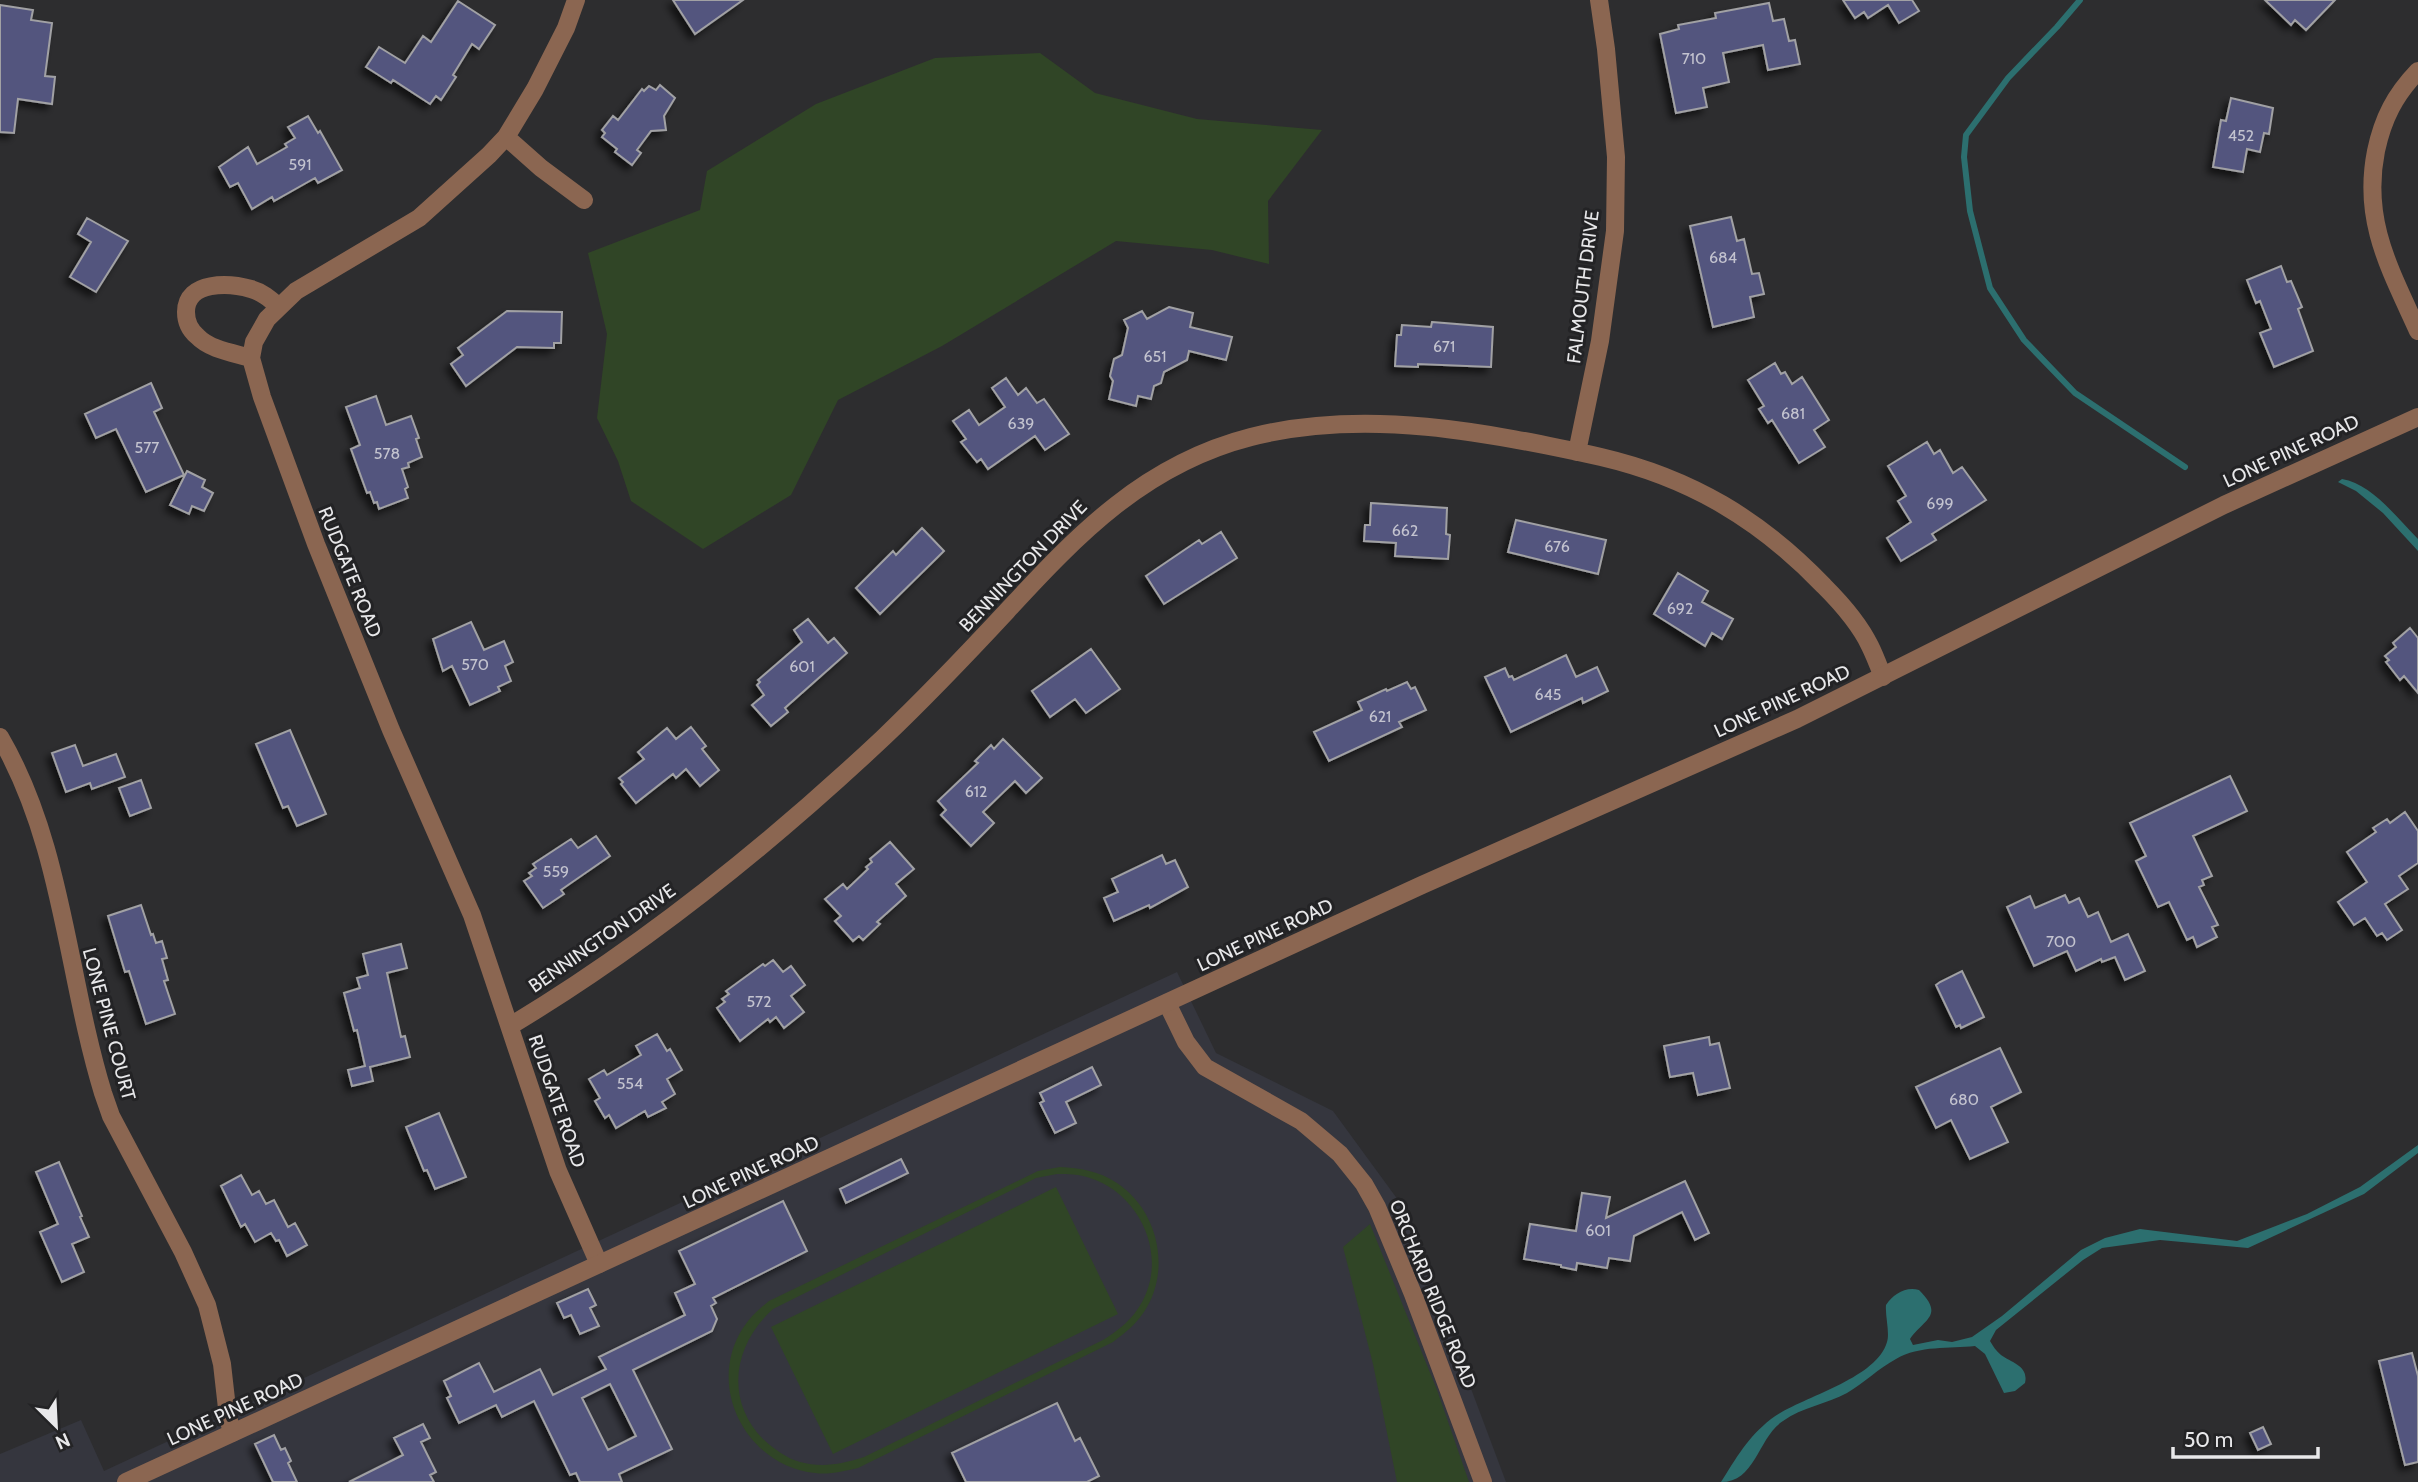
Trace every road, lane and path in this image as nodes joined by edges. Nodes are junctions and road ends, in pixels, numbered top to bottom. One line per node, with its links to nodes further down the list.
1 (576, 0): 4 (street)
2 (1599, 0): 10 (street, FALMOUTH DRIVE)
3 (2418, 71): 7 (street)
4 (506, 137): 5 (street); 6 (street)
5 (584, 200)
6 (278, 306): 8 (street); 8 (street)
7 (2418, 331)
8 (251, 358): 14 (street, RUDGATE ROAD)
9 (2418, 417): 11 (street, LONE PINE ROAD)
10 (1577, 452): 11 (street, BENNINGTON DRIVE); 14 (street, BENNINGTON DRIVE)
11 (1883, 677): 13 (street, LONE PINE ROAD)
12 (0, 737): 16 (street, LONE PINE COURT)
13 (1167, 1003): 15 (street, LONE PINE ROAD); 18 (street, ORCHARD RIDGE ROAD)
14 (510, 1026): 15 (street, RUDGATE ROAD)
15 (599, 1265): 16 (street, LONE PINE ROAD)
16 (232, 1433): 17 (street, LONE PINE ROAD)
17 (126, 1482)
18 (1483, 1482)

